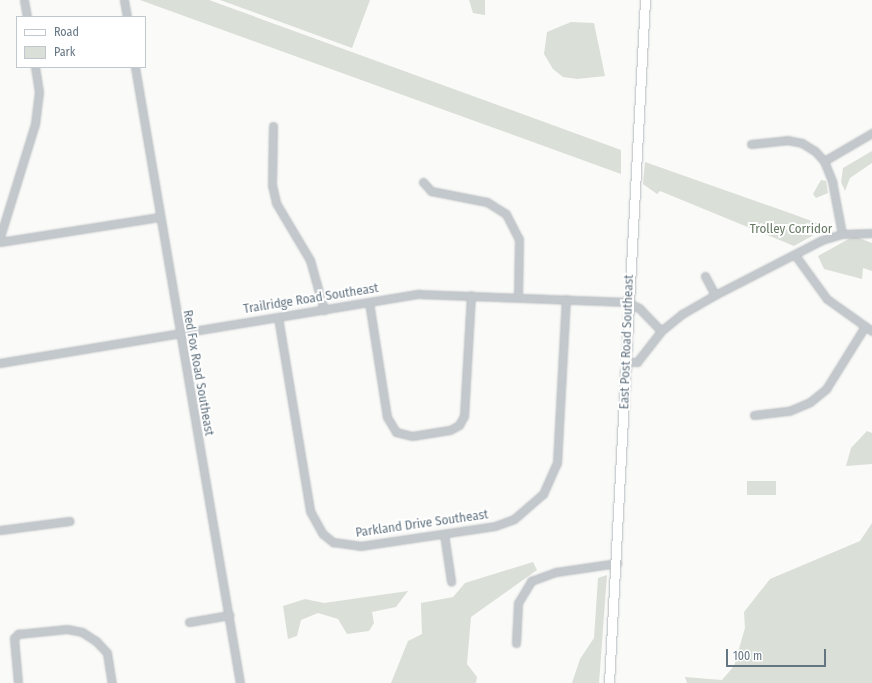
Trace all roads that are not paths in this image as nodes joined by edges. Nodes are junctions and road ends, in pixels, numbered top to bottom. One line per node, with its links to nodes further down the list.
1 (24, 0): 4 (street)
2 (124, 0): 5 (street)
3 (645, 0): 25 (main road, East Post Road Southeast)
4 (27, 16)
5 (127, 16)
6 (35, 68): 16 (street)
7 (135, 68): 13 (street, Red Fox Road Southeast)
8 (273, 126): 26 (street)
9 (872, 133): 11 (street)
10 (750, 144): 11 (street)
11 (824, 161): 15 (street)
12 (422, 182): 22 (street)
13 (159, 217): 17 (street); 31 (street, Red Fox Road Southeast)
14 (872, 232): 15 (street)
15 (842, 234): 18 (street)
16 (0, 237)
17 (0, 242)
18 (795, 255): 21 (street); 28 (street)
19 (705, 276): 21 (street)
20 (471, 295): 22 (street, Trailridge Road Southeast); 24 (street, Trailridge Road Southeast); 24 (street)
21 (714, 295): 29 (street)
22 (518, 297): 23 (street, Trailridge Road Southeast)
23 (566, 300): 25 (street, Trailridge Road Southeast); 37 (street, Parkland Drive Southeast)
24 (369, 302): 26 (street, Trailridge Road Southeast)
25 (628, 302): 29 (street); 32 (main road, East Post Road Southeast)
26 (324, 310): 27 (street, Trailridge Road Southeast)
27 (278, 317): 31 (street, Trailridge Road Southeast); 37 (street, Parkland Drive Southeast)
28 (864, 328): 30 (street); 34 (street)
29 (661, 331): 32 (street)
30 (872, 331)
31 (179, 333): 33 (street, Trailridge Road Southeast); 40 (street, Red Fox Road Southeast)
32 (627, 362): 38 (main road, East Post Road Southeast)
33 (0, 363)
34 (754, 415)
35 (69, 521): 36 (street)
36 (0, 530)
37 (444, 534): 39 (street)
38 (617, 563): 42 (street); 46 (main road, East Post Road Southeast)
39 (452, 580)
40 (229, 615): 41 (street); 45 (street, Red Fox Road Southeast)
41 (189, 622)
42 (516, 643)
43 (18, 683): 44 (street)
44 (112, 683)
45 (240, 683)
46 (609, 683)

